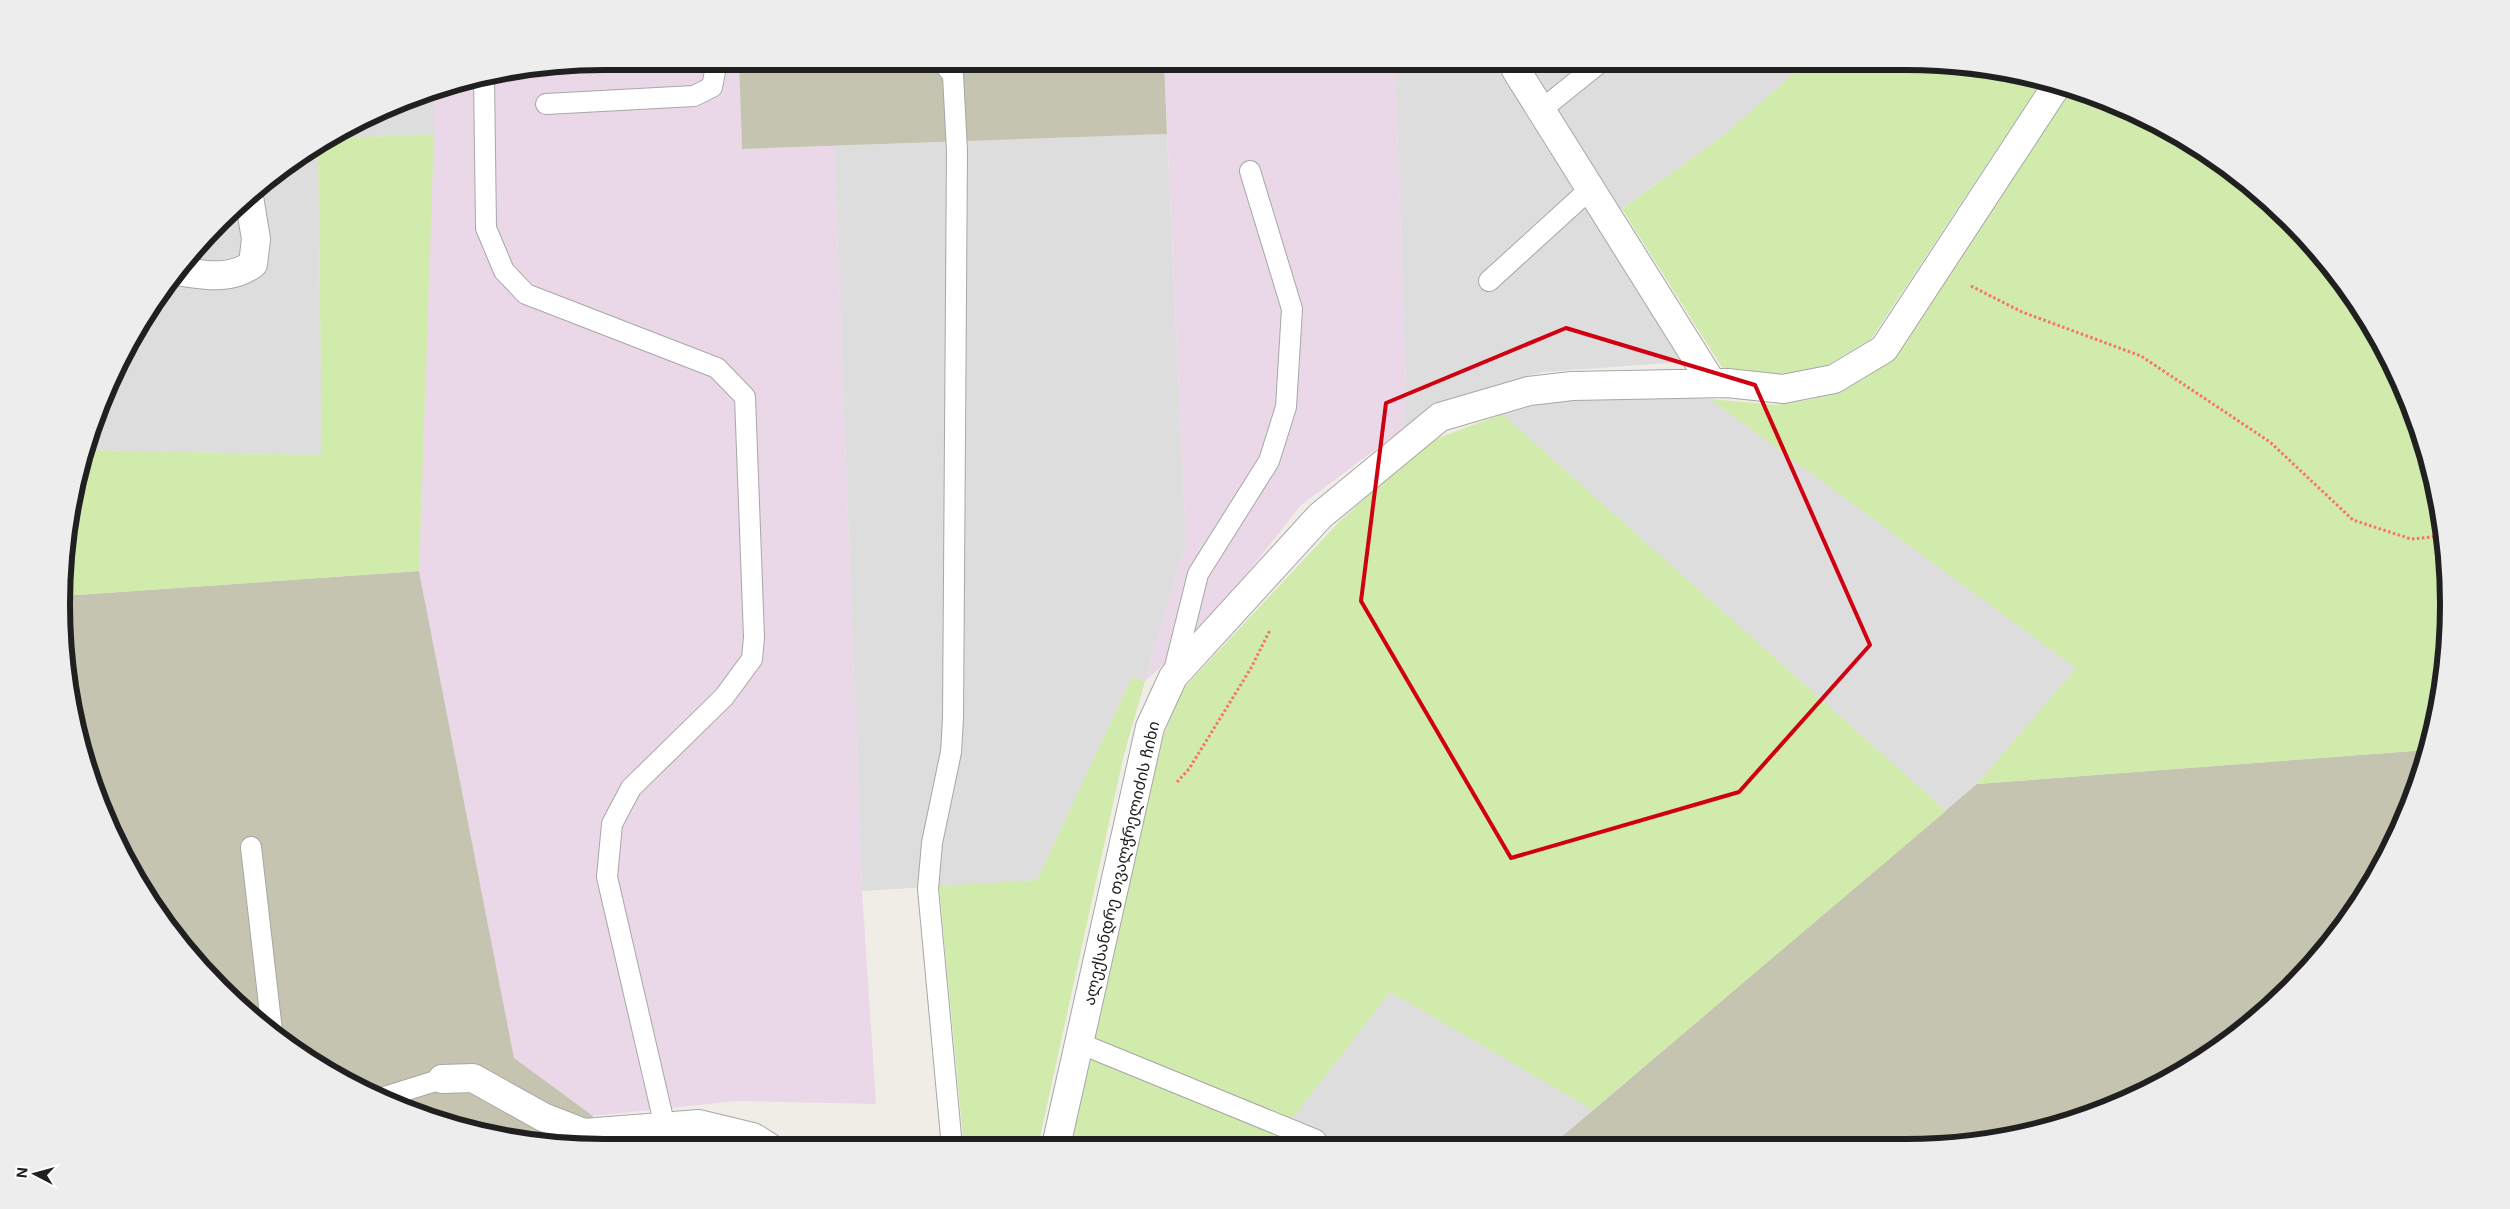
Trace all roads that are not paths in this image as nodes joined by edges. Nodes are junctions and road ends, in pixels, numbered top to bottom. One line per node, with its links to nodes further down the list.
1 (715, 70): 7 (lane)
2 (949, 70): 23 (lane)
3 (1516, 70): 8 (street)
4 (1591, 70): 8 (lane)
5 (484, 84): 21 (lane)
6 (2054, 91): 14 (street, ალექსანდრე თვალჭრელიძის ჩიხი)
7 (546, 104)
8 (1541, 110): 10 (street)
9 (1250, 171): 15 (lane)
10 (1590, 189): 13 (lane); 14 (street)
11 (250, 205): 12 (street)
12 (186, 272)
13 (1489, 281)
14 (1712, 383): 15 (street, ალექსანდრე თვალჭრელიძის ჩიხი)
15 (1173, 677): 18 (street, ალექსანდრე თვალჭრელიძის ჩიხი)
16 (251, 847): 17 (lane)
17 (271, 1022)
18 (1080, 1042): 24 (street, ალექსანდრე თვალჭრელიძის ჩიხი); 25 (lane)
19 (442, 1079): 20 (lane); 21 (street)
20 (392, 1094)
21 (665, 1126): 22 (street)
22 (742, 1139)
23 (951, 1139)
24 (1058, 1139)
25 (1314, 1139)

